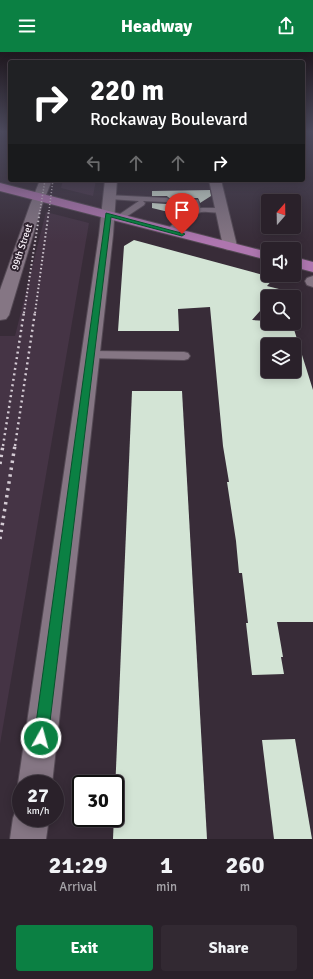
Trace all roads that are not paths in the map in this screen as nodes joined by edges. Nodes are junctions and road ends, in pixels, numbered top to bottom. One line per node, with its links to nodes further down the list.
1 (45, 182): 5 (street, 99th Street)
2 (111, 182): 9 (street)
3 (215, 182): 10 (street)
4 (0, 187): 5 (main road)
5 (40, 197): 9 (main road); 17 (street, 99th Street)
6 (167, 200): 8 (lane)
7 (180, 201): 11 (lane)
8 (147, 202): 9 (lane); 9 (lane)
9 (113, 210): 12 (main road); 18 (street)
10 (222, 210): 11 (lane); 13 (street)
11 (190, 212): 12 (lane)
12 (170, 231): 13 (main road)
13 (230, 246): 14 (main road)
14 (261, 254)
15 (301, 264): 16 (main road)
16 (313, 267)
17 (0, 315)
18 (91, 355): 19 (lane); 20 (street)
19 (184, 356)
20 (36, 775)
21 (30, 827): 22 (street)
22 (28, 839)

